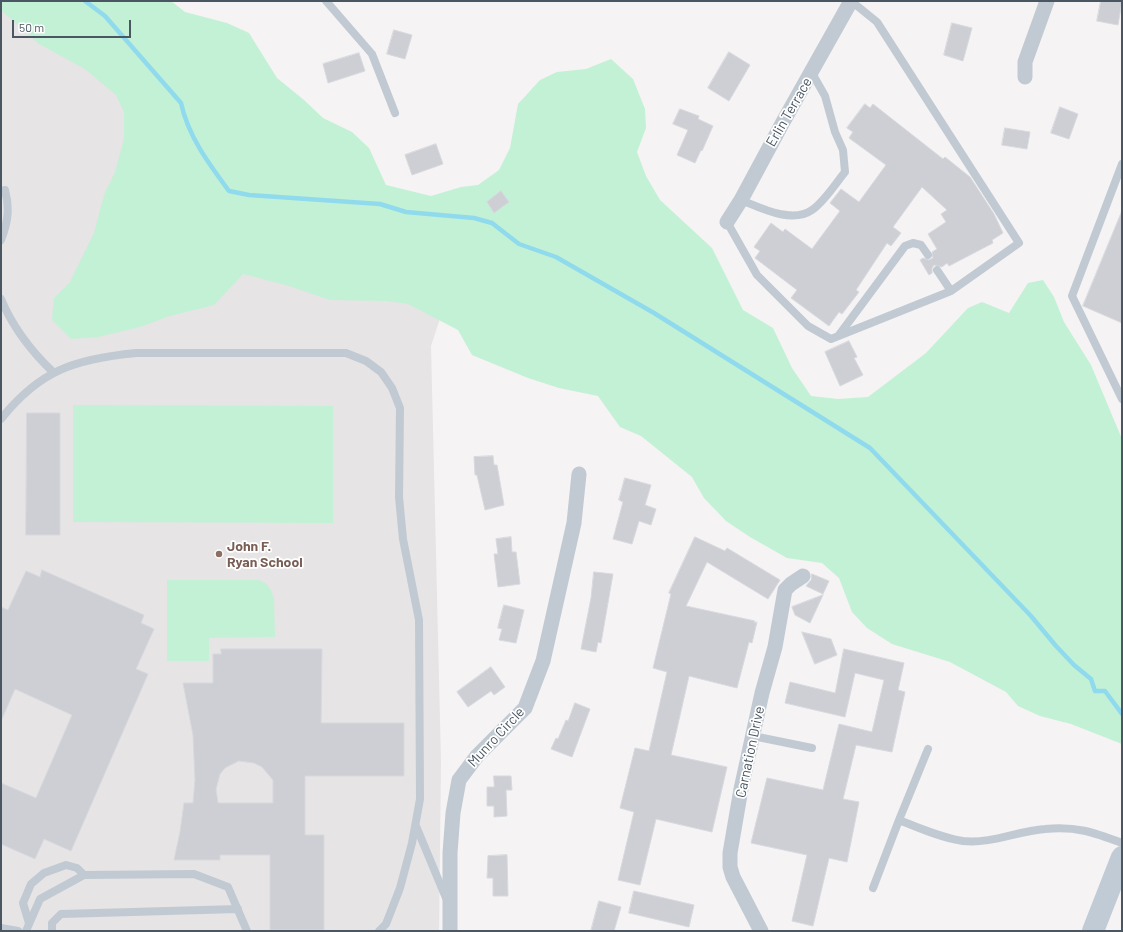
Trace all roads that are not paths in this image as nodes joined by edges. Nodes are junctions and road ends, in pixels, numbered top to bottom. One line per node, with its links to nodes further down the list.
1 (326, 1): 6 (lane)
2 (851, 1): 4 (street, Erlin Terrace); 14 (lane)
3 (1047, 1): 5 (street)
4 (812, 73): 9 (street, Erlin Terrace); 9 (lane)
5 (1024, 77)
6 (395, 113)
7 (1122, 164): 18 (lane)
8 (1, 191): 11 (lane)
9 (741, 200): 10 (street, Erlin Terrace)
10 (727, 222): 16 (lane)
11 (1, 240)
12 (928, 255): 16 (lane)
13 (937, 270): 14 (lane)
14 (951, 291): 16 (lane)
15 (1, 299): 17 (lane)
16 (838, 335)
17 (53, 372): 19 (lane); 26 (lane)
18 (1121, 392)
19 (1, 419)
20 (579, 474): 31 (street, Munro Circle)
21 (803, 576): 22 (street, Carnation Drive)
22 (753, 736): 23 (lane); 40 (street, Carnation Drive)
23 (812, 748)
24 (928, 749): 25 (lane)
25 (899, 820): 27 (lane); 30 (lane)
26 (415, 825): 31 (lane); 38 (lane)
27 (1122, 843)
28 (1122, 857): 41 (main road)
29 (84, 875): 32 (lane); 33 (lane); 33 (lane)
30 (873, 888)
31 (449, 906): 39 (street, Munro Circle)
32 (238, 909): 36 (lane); 37 (lane)
33 (28, 927)
34 (1, 928): 35 (lane)
35 (18, 931)
36 (52, 931)
37 (247, 931)
38 (379, 931)
39 (450, 931)
40 (761, 931)
41 (1093, 931)

